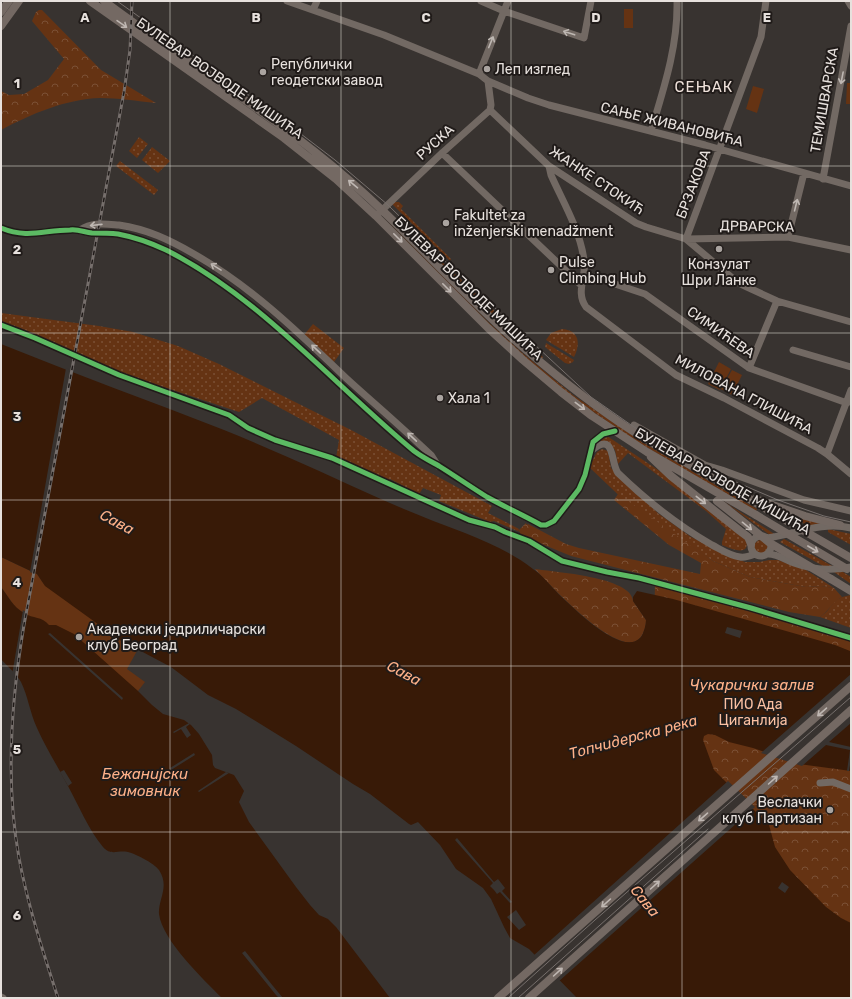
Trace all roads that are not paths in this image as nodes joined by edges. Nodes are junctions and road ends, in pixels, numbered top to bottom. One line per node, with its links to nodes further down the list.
1 (9, 1): 16 (main road)
2 (19, 1): 17 (main road)
3 (90, 1): 30 (main road, БУЛЕВАР ВОЈВОДЕ МИШИЋА, one-way to 30)
4 (104, 1): 29 (main road, БУЛЕВАР ВОЈВОДЕ МИШИЋА, one-way to 4)
5 (287, 1): 14 (street, САЊЕ ЖИВАНОВИЋА)
6 (318, 1): 14 (street)
7 (481, 1): 15 (street)
8 (508, 1): 15 (street)
9 (591, 1): 15 (street, one-way to 15)
10 (676, 1): 22 (street)
11 (766, 1): 23 (street, БРЗАКОВА)
12 (848, 1): 13 (street)
13 (851, 6)
14 (312, 10): 19 (street, САЊЕ ЖИВАНОВИЋА)
15 (504, 11): 19 (street, one-way to 15)
16 (1, 12)
17 (1, 26)
18 (851, 26): 27 (street, ТЕМИШВАРСКА, one-way to 27)
19 (479, 74): 20 (street, САЊЕ ЖИВАНОВИЋА)
20 (488, 81): 21 (street); 22 (street, САЊЕ ЖИВАНОВИЋА)
21 (490, 110): 24 (street, РУСКА); 25 (street, ЖАНКЕ СТОКИЋ)
22 (651, 131): 23 (street, САЊЕ ЖИВАНОВИЋА)
23 (720, 149): 26 (street, САЊЕ ЖИВАНОВИЋА); 34 (street, БРЗАКОВА)
24 (442, 152): 29 (street, РУСКА); 37 (street)
25 (549, 166): 34 (street, ЖАНКЕ СТОКИЋ); 36 (street)
26 (804, 173): 27 (street, САЊЕ ЖИВАНОВИЋА); 33 (street, one-way to 26)
27 (824, 179): 28 (street, САЊЕ ЖИВАНОВИЋА)
28 (851, 186)
29 (382, 210): 30 (street, РУСКА); 45 (main road, БУЛЕВАР ВОЈВОДЕ МИШИЋА)
30 (376, 216): 46 (main road, БУЛЕВАР ВОЈВОДЕ МИШИЋА, one-way to 46)
31 (1, 228): 32 (street)
32 (80, 230): 50 (street); 50 (street, one-way to 32)
33 (788, 237): 34 (street, ДРВАРСКА); 35 (street, ДРВАРСКА)
34 (686, 239): 38 (street, ЖАНКЕ СТОКИЋ)
35 (851, 250)
36 (585, 274): 37 (street); 42 (street, СИМИЋЕВА)
37 (581, 285): 49 (street, МИЛОВАНА ГЛИШИЋА)
38 (777, 301): 39 (street, ЖАНКЕ СТОКИЋ); 42 (street)
39 (851, 322)
40 (793, 350): 41 (street)
41 (851, 367)
42 (749, 368): 44 (street, СИМИЋЕВА)
43 (851, 390): 44 (street)
44 (847, 403): 49 (street)
45 (632, 430): 53 (main road, БУЛЕВАР ВОЈВОДЕ МИШИЋА); 54 (street, БУЛЕВАР ВОЈВОДЕ МИШИЋА)
46 (615, 431): 47 (street); 48 (main road, БУЛЕВАР ВОЈВОДЕ МИШИЋА)
47 (592, 450): 50 (street); 60 (street)
48 (647, 452): 52 (main road, БУЛЕВАР ВОЈВОДЕ МИШИЋА); 60 (main road, one-way to 60)
49 (827, 454): 51 (street, МИЛОВАНА ГЛИШИЋА)
50 (438, 466)
51 (851, 474)
52 (701, 483): 63 (main road, БУЛЕВАР ВОЈВОДЕ МИШИЋА, one-way to 63, bridge); 64 (main road, one-way to 64, bridge)
53 (727, 486): 55 (main road); 62 (main road, БУЛЕВАР ВОЈВОДЕ МИШИЋА, bridge)
54 (851, 512)
55 (840, 526): 56 (street); 57 (street)
56 (851, 528)
57 (782, 536): 58 (street); 59 (street)
58 (767, 538): 59 (street); 60 (street)
59 (771, 547): 61 (street)
60 (752, 549): 61 (street)
61 (768, 554): 63 (street, БУЛЕВАР ВОЈВОДЕ МИШИЋА)
62 (851, 558)
63 (850, 569)
64 (851, 591)
65 (851, 686): 69 (main road, one-way to 69)
66 (851, 710): 70 (main road, one-way to 66)
67 (820, 783): 68 (street)
68 (851, 789)
69 (498, 998)
70 (529, 998)

